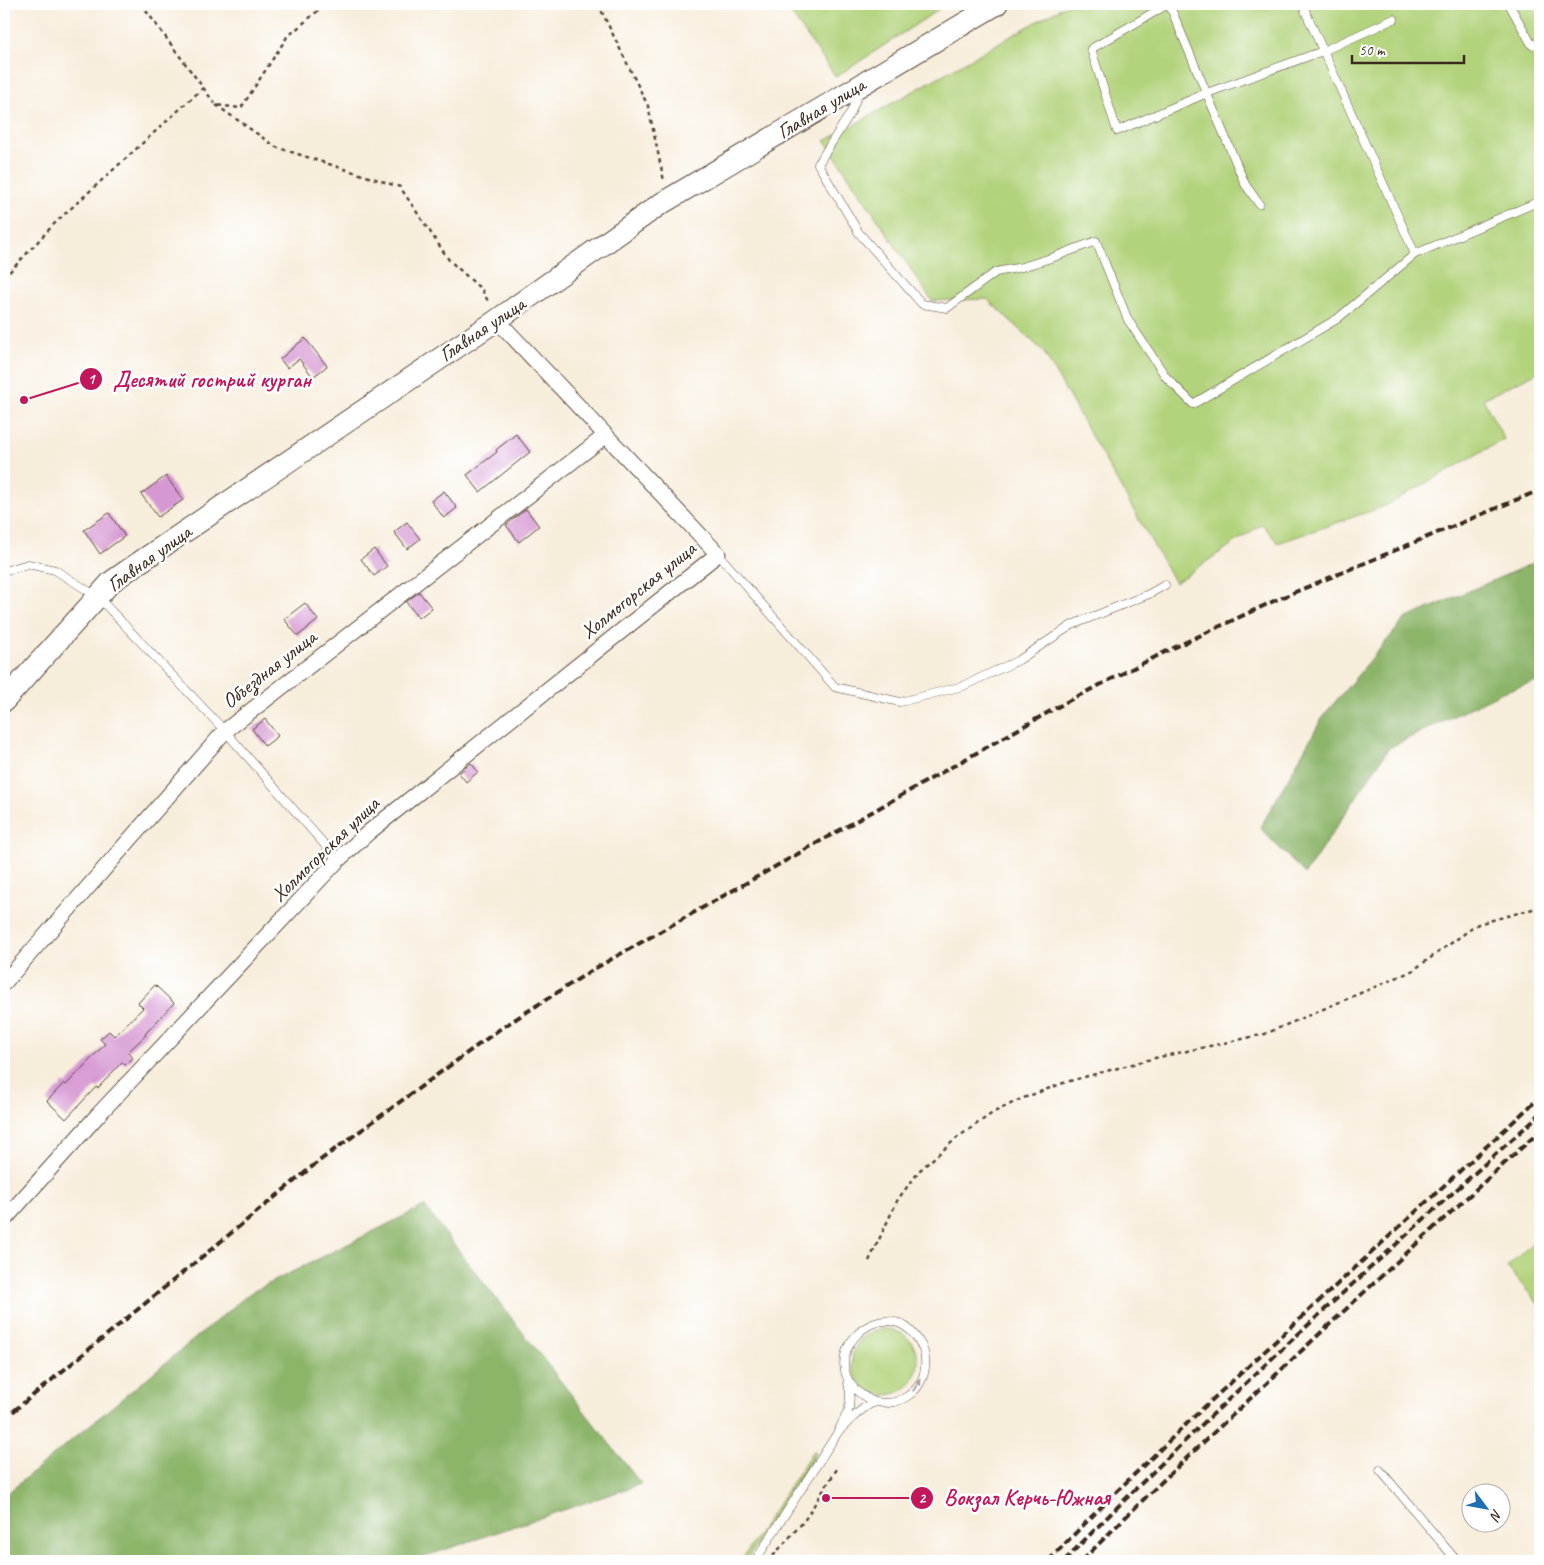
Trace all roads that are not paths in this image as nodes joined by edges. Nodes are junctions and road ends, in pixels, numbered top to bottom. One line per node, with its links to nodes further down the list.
1 (997, 4): 8 (street, Главная улица)
2 (1168, 4): 9 (lane); 9 (lane)
3 (1302, 4): 7 (lane)
4 (1509, 4): 6 (lane)
5 (1394, 19): 7 (lane)
6 (1540, 43)
7 (1323, 51): 9 (lane); 12 (lane)
8 (863, 83): 12 (lane); 13 (street, Главная улица)
9 (1207, 93): 11 (lane)
10 (1540, 201): 12 (lane)
11 (1259, 204)
12 (1415, 254)
13 (497, 320): 14 (street); 18 (street, Главная улица)
14 (605, 436): 15 (street); 20 (street, Объездная улица)
15 (718, 554): 17 (lane); 21 (street, Холмогорская улица)
16 (4, 571): 18 (lane)
17 (1165, 585)
18 (98, 597): 19 (street, Главная улица); 20 (lane)
19 (4, 702)
20 (225, 730): 21 (lane); 22 (street, Объездная улица)
21 (338, 860): 23 (street, Холмогорская улица)
22 (4, 983)
23 (4, 1220)
24 (847, 1378): 25 (lane); 25 (lane, one-way to 24); 26 (lane)
25 (875, 1402): 26 (lane)
26 (838, 1432): 28 (lane)
27 (1380, 1470): 29 (lane)
28 (755, 1561)
29 (1457, 1561)

